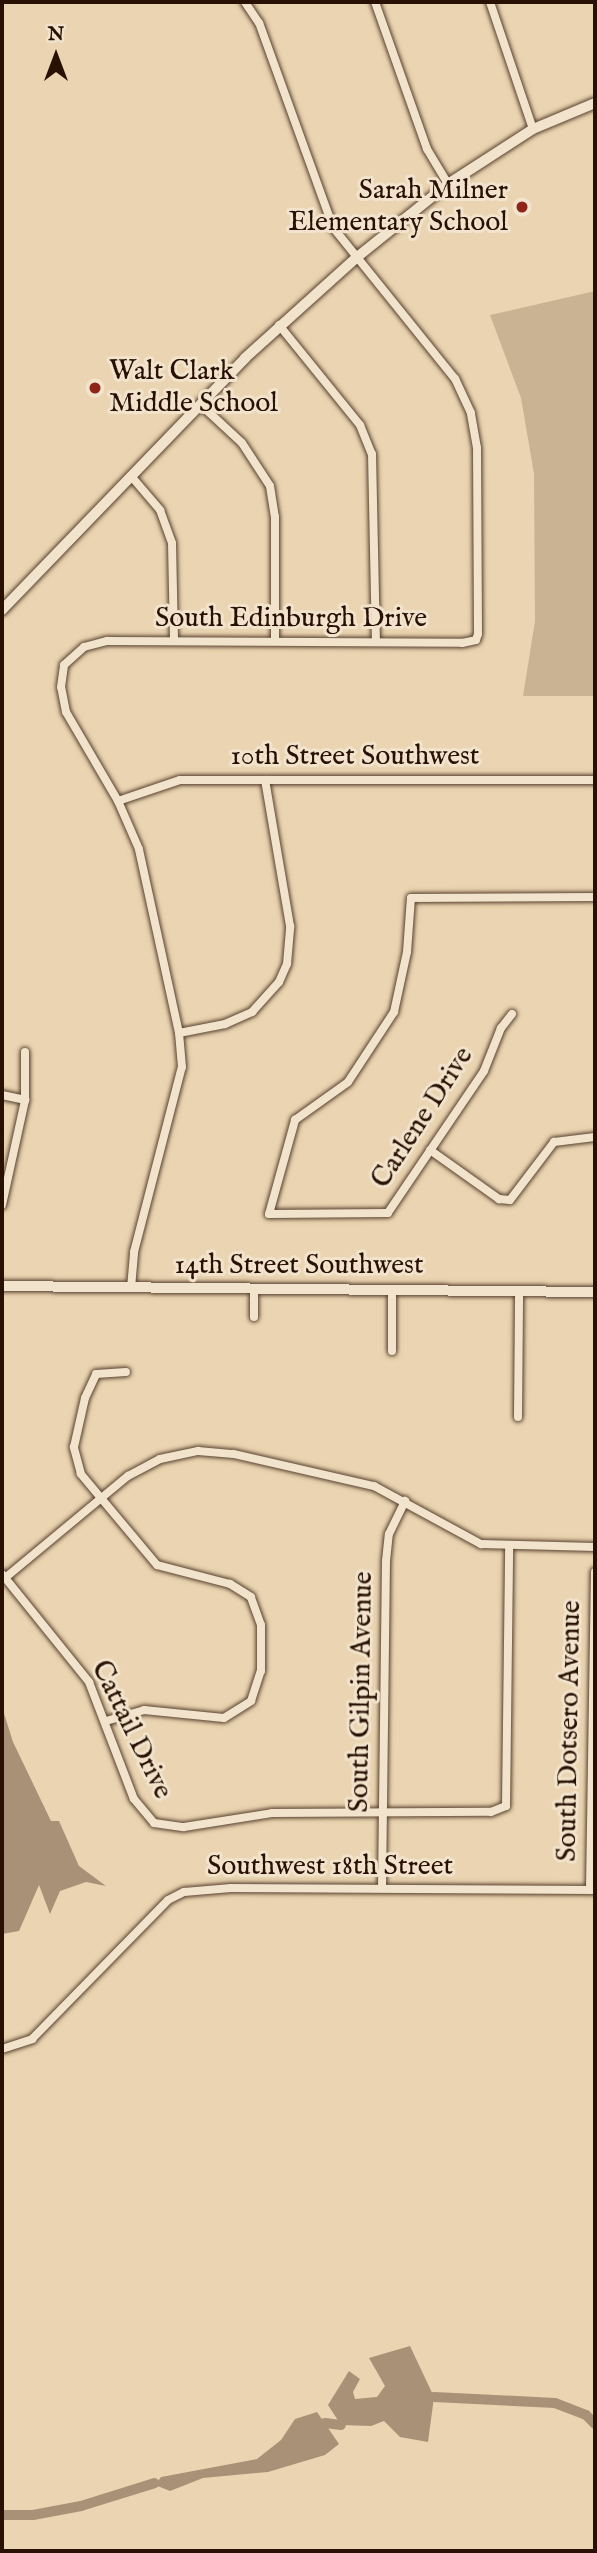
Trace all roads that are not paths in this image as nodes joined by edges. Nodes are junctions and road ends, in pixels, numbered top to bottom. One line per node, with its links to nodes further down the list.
1 (245, 2): 7 (street, South Edinburgh Drive)
2 (375, 2): 6 (street)
3 (490, 2): 5 (street)
4 (595, 103): 5 (street)
5 (533, 129): 6 (street)
6 (449, 184): 7 (street)
7 (356, 258): 8 (street); 14 (street, South Edinburgh Drive)
8 (279, 325): 9 (street); 14 (street)
9 (200, 404): 10 (street); 13 (street)
10 (131, 476): 11 (street); 12 (street)
11 (2, 610)
12 (174, 640): 13 (street, South Edinburgh Drive); 17 (street, South Edinburgh Drive)
13 (275, 640): 14 (street, South Edinburgh Drive)
14 (376, 640)
15 (265, 780): 16 (street, 10th Street Southwest); 17 (street, 10th Street Southwest); 20 (street)
16 (595, 780)
17 (118, 801): 20 (street, South Edinburgh Drive)
18 (595, 897): 25 (street, Carlene Drive)
19 (512, 1014): 25 (street, Carlene Drive)
20 (179, 1033): 28 (street, South Edinburgh Drive)
21 (25, 1052): 23 (street)
22 (2, 1095): 23 (street)
23 (26, 1100): 26 (street)
24 (595, 1137): 25 (street)
25 (430, 1150)
26 (2, 1205)
27 (2, 1286): 28 (street, 14th Street Southwest)
28 (131, 1288): 29 (street, 14th Street Southwest)
29 (254, 1289): 30 (street, 14th Street Southwest); 33 (street)
30 (392, 1289): 31 (street, 14th Street Southwest); 34 (street)
31 (519, 1291): 32 (street, 14th Street Southwest); 36 (street)
32 (595, 1292)
33 (254, 1317)
34 (392, 1351)
35 (126, 1372): 37 (street)
36 (518, 1417)
37 (100, 1501): 38 (street); 42 (street); 43 (street)
38 (405, 1501): 39 (street); 44 (street, South Gilpin Avenue)
39 (509, 1547): 40 (street); 44 (street, Cattail Drive)
40 (595, 1547)
41 (595, 1572): 46 (street, South Dotsero Avenue)
42 (3, 1576): 43 (street, Cattail Drive)
43 (106, 1721): 44 (street, Cattail Drive)
44 (383, 1810): 45 (street, South Gilpin Avenue)
45 (382, 1888): 46 (street, Southwest 18th Street); 47 (street, Southwest 18th Street)
46 (592, 1890)
47 (2, 2049)

